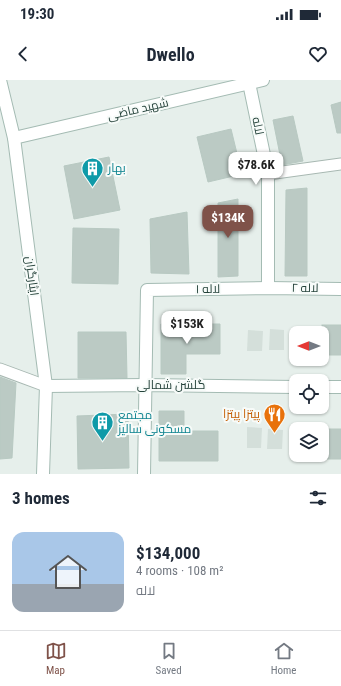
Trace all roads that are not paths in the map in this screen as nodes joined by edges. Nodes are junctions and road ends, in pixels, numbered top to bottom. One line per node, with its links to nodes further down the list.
1 (0, 80): 4 (street, ایثارگران)
2 (263, 80): 3 (street, شهید ماضی)
3 (249, 83): 4 (street, شهید ماضی); 6 (street, لاله)
4 (14, 138): 11 (street, ایثارگران)
5 (341, 164): 6 (street)
6 (268, 174): 7 (street, لاله)
7 (268, 288): 8 (street, لاله ۲); 10 (street, لاله ۱)
8 (341, 289)
9 (0, 368): 11 (street)
10 (145, 385): 11 (street, گلشن شمالی); 12 (street, گلشن شمالی); 16 (street)
11 (46, 386): 15 (street, ایثارگران)
12 (289, 387)
13 (329, 387): 14 (street)
14 (341, 387)
15 (43, 474)
16 (144, 474)

